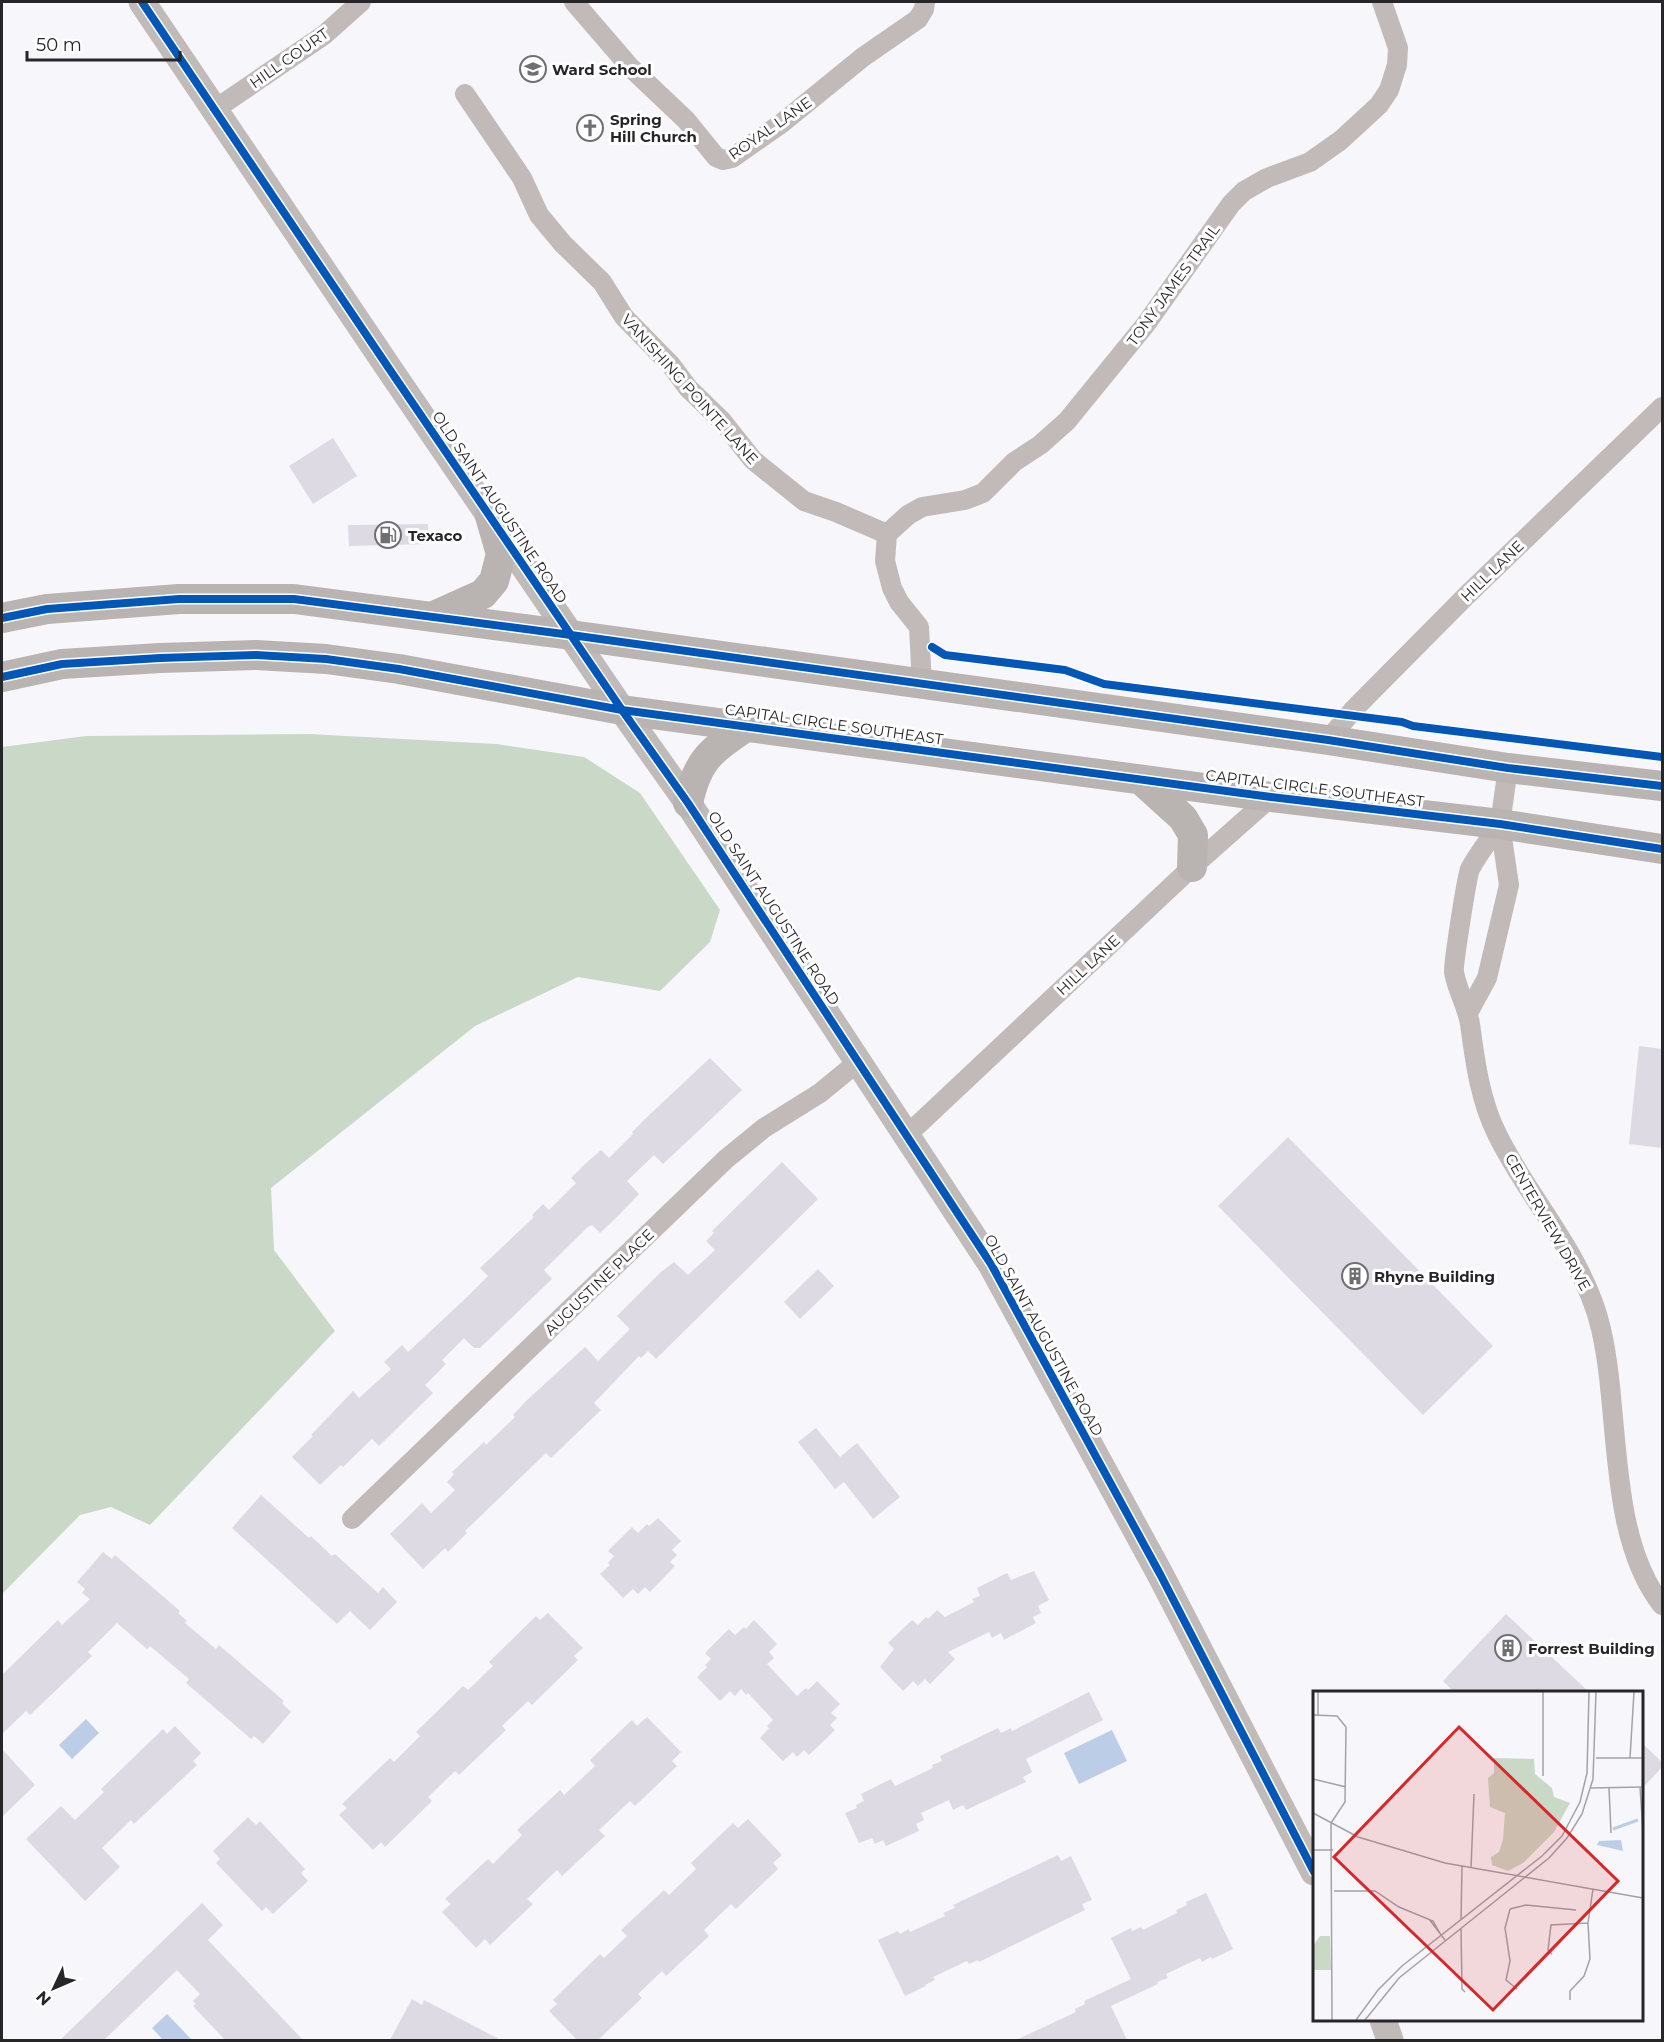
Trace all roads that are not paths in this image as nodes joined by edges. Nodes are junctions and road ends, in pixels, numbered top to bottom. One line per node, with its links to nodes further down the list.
1 (142, 2): 7 (street, OLD SAINT AUGUSTINE ROAD)
2 (361, 2): 7 (street, HILL COURT)
3 (574, 2): 4 (street, ROYAL LANE)
4 (924, 2)
5 (1382, 2): 10 (street, TONY JAMES TRAIL)
6 (465, 94): 10 (street, VANISHING POINTE LANE)
7 (214, 110): 9 (street, OLD SAINT AUGUSTINE ROAD)
8 (1662, 407): 18 (street, HILL LANE)
9 (490, 516): 11 (main road); 13 (street, OLD SAINT AUGUSTINE ROAD)
10 (886, 534): 15 (street)
11 (432, 617): 12 (main road); 13 (main road)
12 (2, 618)
13 (571, 635): 15 (main road); 16 (street, OLD SAINT AUGUSTINE ROAD)
14 (2, 676): 16 (main road, CAPITAL CIRCLE SOUTHEAST)
15 (922, 685): 18 (main road)
16 (622, 710): 17 (main road, CAPITAL CIRCLE SOUTHEAST); 23 (street, OLD SAINT AUGUSTINE ROAD)
17 (747, 726): 20 (main road, CAPITAL CIRCLE SOUTHEAST); 23 (main road)
18 (1328, 740): 19 (main road)
19 (1508, 768): 21 (main road); 24 (street, CENTERVIEW DRIVE)
20 (1141, 780): 22 (main road, CAPITAL CIRCLE SOUTHEAST); 26 (main road)
21 (1662, 786)
22 (1271, 797): 24 (main road, CAPITAL CIRCLE SOUTHEAST); 26 (street, HILL LANE)
23 (688, 803): 28 (street, OLD SAINT AUGUSTINE ROAD)
24 (1500, 824): 25 (main road, CAPITAL CIRCLE SOUTHEAST); 27 (street, CENTERVIEW DRIVE); 27 (street, CENTERVIEW DRIVE)
25 (1662, 849)
26 (1192, 867): 29 (street, HILL LANE)
27 (1468, 1013): 31 (street, CENTERVIEW DRIVE)
28 (859, 1061): 29 (street, OLD SAINT AUGUSTINE ROAD); 30 (street, AUGUSTINE PLACE)
29 (907, 1135): 32 (street, OLD SAINT AUGUSTINE ROAD)
30 (352, 1519)
31 (1662, 1605)
32 (1313, 1870)
33 (1384, 2021): 34 (street)
34 (1390, 2040)

